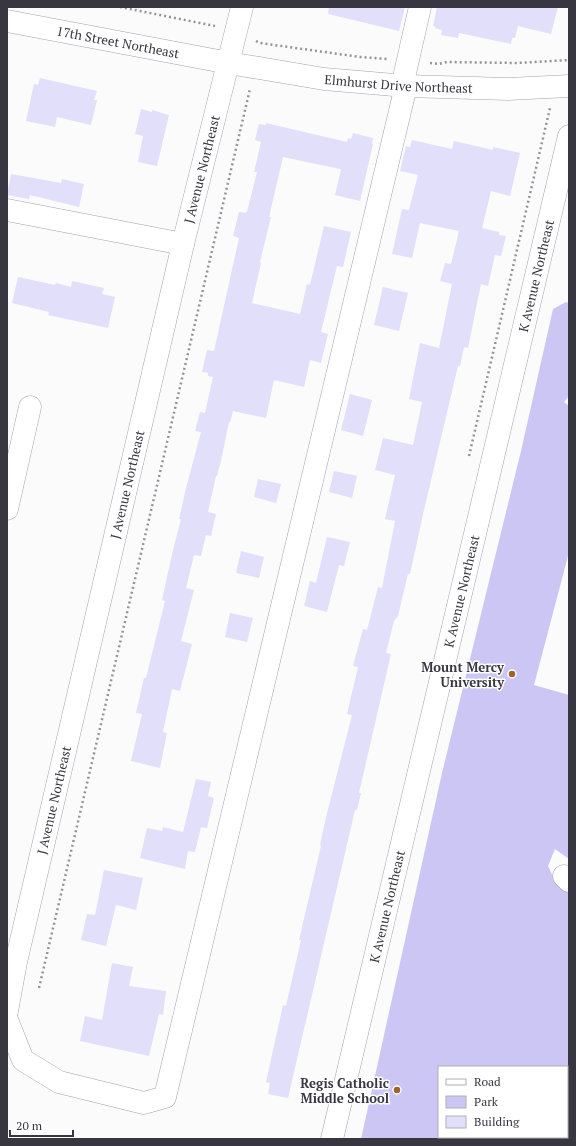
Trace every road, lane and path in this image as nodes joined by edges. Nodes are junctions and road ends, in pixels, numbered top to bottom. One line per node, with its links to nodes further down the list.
1 (120, 7): 5 (path)
2 (242, 7): 6 (street, J Avenue Northeast)
3 (420, 7): 8 (street)
4 (7, 20): 6 (street, 17th Street Northeast)
5 (218, 27)
6 (229, 63): 8 (street, Elmhurst Drive Northeast); 12 (street, J Avenue Northeast)
7 (250, 86): 16 (path)
8 (404, 86): 9 (street, Elmhurst Drive Northeast); 18 (street)
9 (569, 86)
10 (569, 136): 19 (street, K Avenue Northeast)
11 (7, 210): 12 (street)
12 (183, 244): 15 (street, J Avenue Northeast)
13 (30, 407): 14 (street)
14 (7, 509)
15 (12, 955): 17 (street, J Avenue Northeast)
16 (39, 988)
17 (7, 1011)
18 (7, 1020)
19 (332, 1139)

